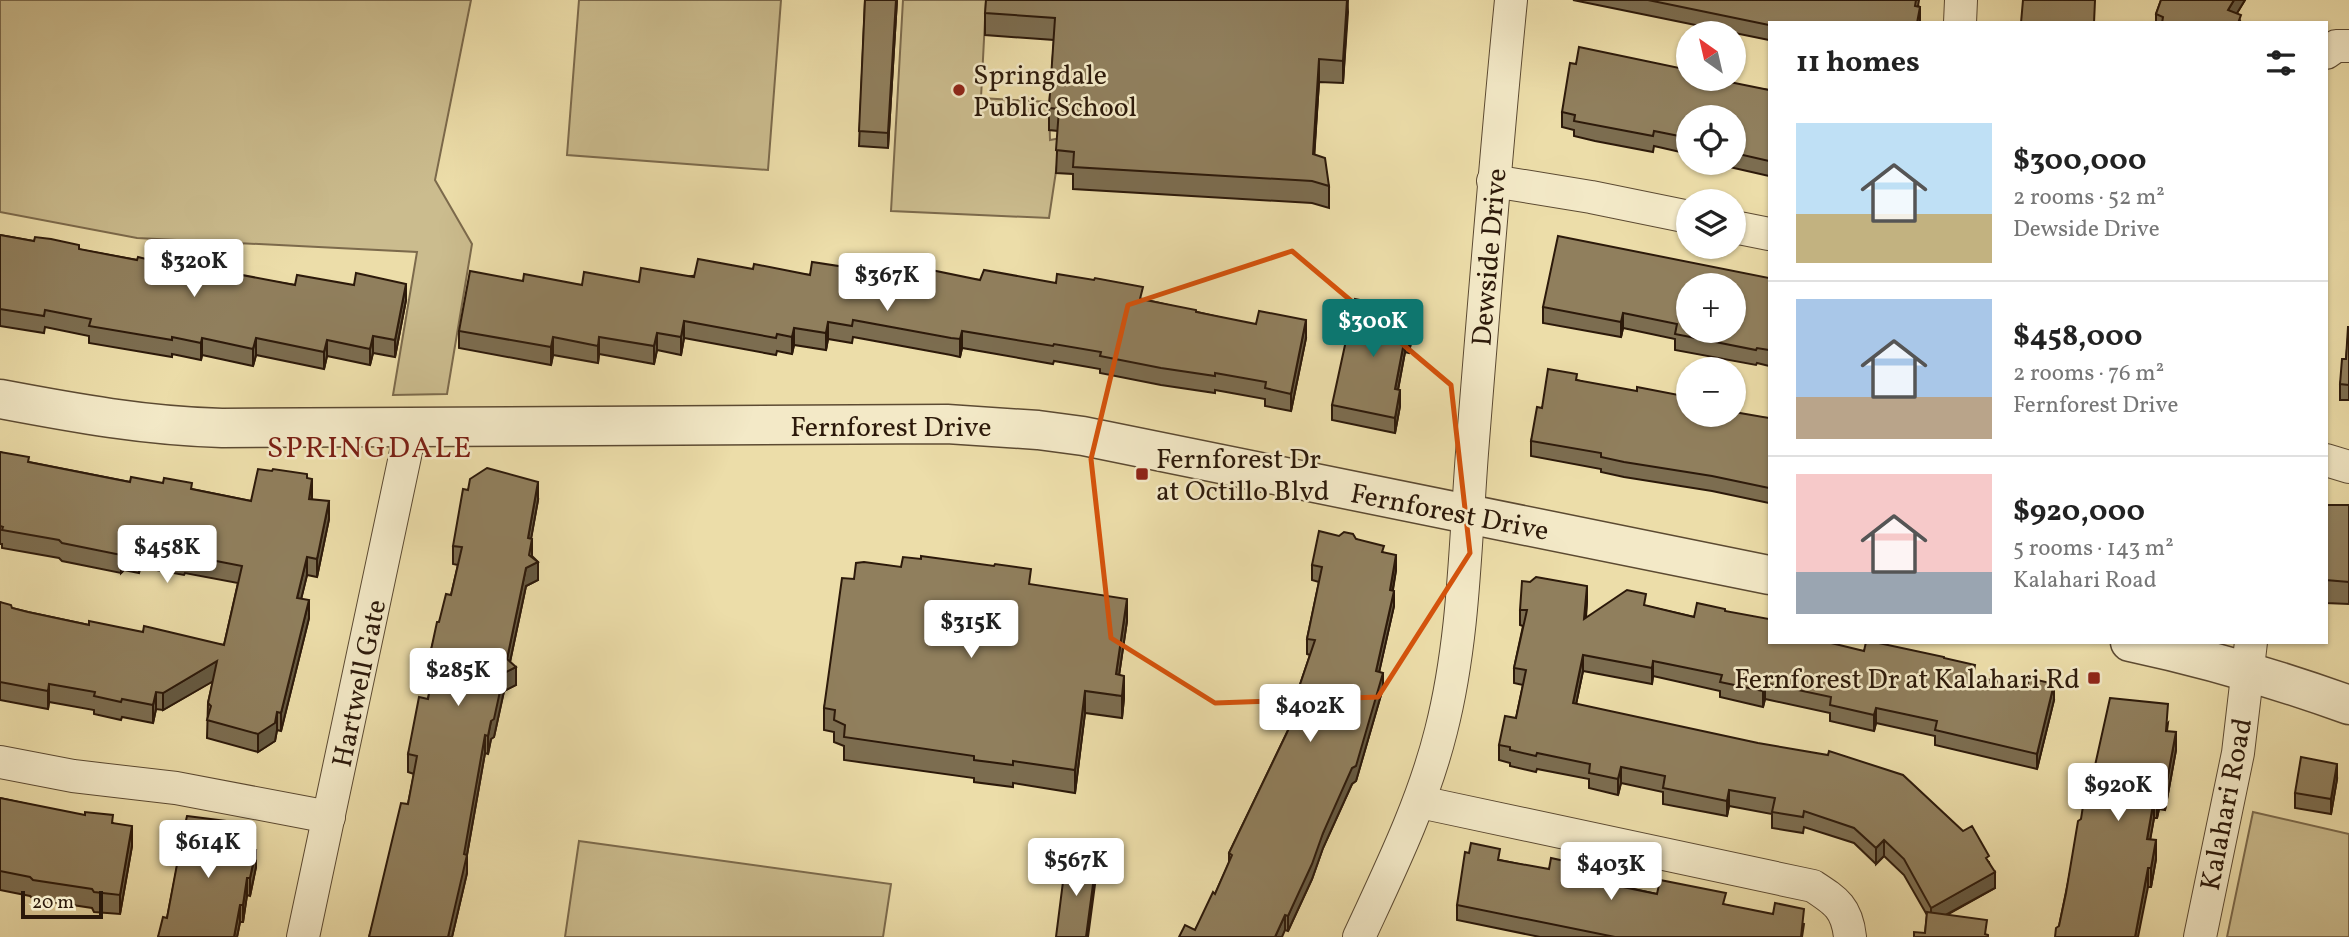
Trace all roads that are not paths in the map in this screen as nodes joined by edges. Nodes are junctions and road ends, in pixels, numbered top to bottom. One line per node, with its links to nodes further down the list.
1 (1511, 0): 6 (street, Dewside Drive)
2 (1961, 0): 3 (street)
3 (1960, 21)
4 (2349, 46): 5 (street)
5 (2328, 52)
6 (1493, 181): 7 (street); 14 (street, Dewside Drive)
7 (1676, 215)
8 (1746, 229): 9 (street)
9 (1768, 234)
10 (0, 399): 11 (street, Fernforest Drive)
11 (411, 428): 14 (street, Fernforest Drive); 21 (street, Hartwell Gate)
12 (2328, 461): 13 (street)
13 (2349, 467)
14 (1467, 514): 15 (street, Fernforest Drive); 20 (street, Dewside Drive)
15 (1768, 575)
16 (2139, 644): 17 (street)
17 (2249, 657): 18 (street); 25 (street, Kalahari Road)
18 (2349, 705)
19 (0, 762): 21 (street)
20 (1420, 802): 23 (street, Dewside Drive); 24 (street)
21 (329, 817): 22 (street, Hartwell Gate)
22 (303, 937)
23 (1359, 937)
24 (1850, 937)
25 (2200, 937)

